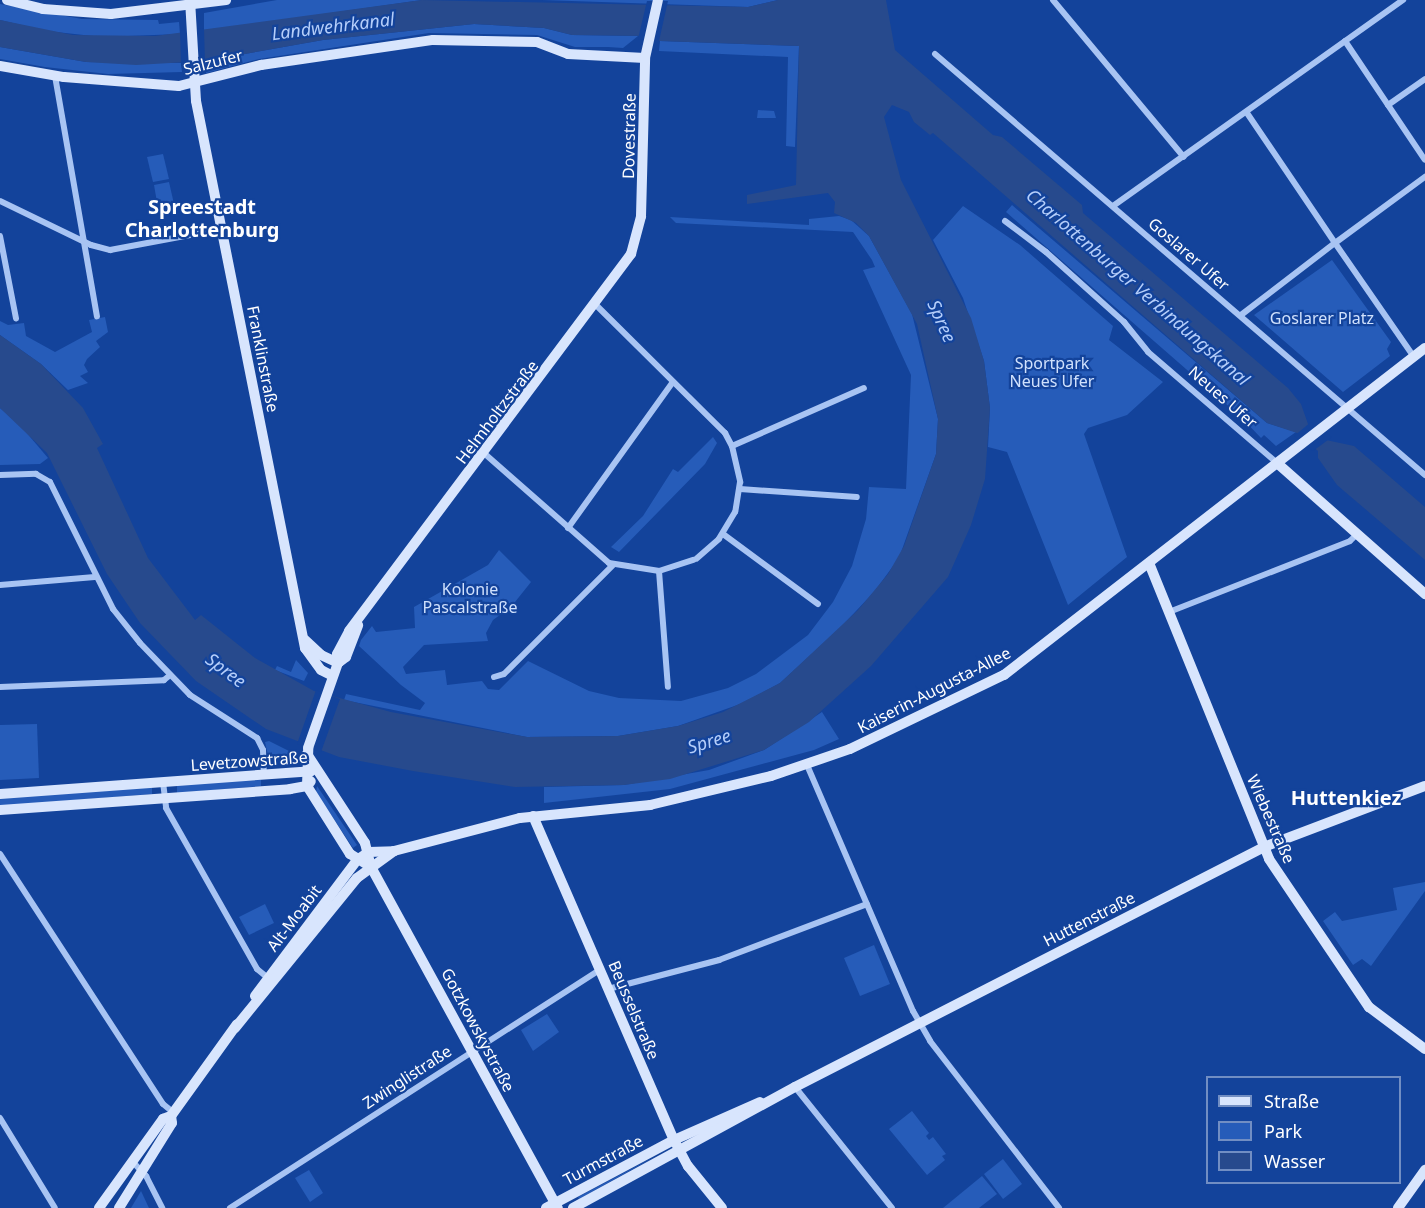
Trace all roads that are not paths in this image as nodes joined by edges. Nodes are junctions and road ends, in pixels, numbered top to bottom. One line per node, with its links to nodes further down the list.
1 (7, 0): 6 (main road)
2 (226, 0): 6 (main road)
3 (658, 0): 9 (main road, Dovestraße)
4 (1053, 0): 16 (street)
5 (1403, 0): 7 (street)
6 (190, 3): 13 (main road, Franklinstraße)
7 (1345, 41): 14 (street); 15 (street)
8 (935, 54): 20 (street, Goslarer Ufer)
9 (645, 58): 13 (main road, Salzufer); 21 (main road, Dovestraße)
10 (0, 66): 11 (main road, Salzufer)
11 (55, 76): 13 (main road, Salzufer); 25 (street)
12 (1425, 80): 14 (street)
13 (194, 85): 23 (main road, Franklinstraße)
14 (1388, 105): 17 (street)
15 (1247, 113): 16 (street); 26 (street)
16 (1184, 157): 20 (street)
17 (1425, 160)
18 (1425, 177): 26 (street)
19 (0, 201): 25 (street)
20 (1113, 206): 28 (street, Goslarer Ufer)
21 (641, 216): 27 (main road, Helmholtzstraße)
22 (1005, 221): 38 (street, Neues Ufer)
23 (222, 229): 25 (street); 54 (main road, Franklinstraße)
24 (0, 236): 30 (street)
25 (84, 241): 29 (street)
26 (1335, 243): 28 (street); 32 (street)
27 (596, 305): 33 (street); 37 (main road, Helmholtzstraße)
28 (1240, 315): 35 (street, Goslarer Ufer)
29 (97, 316)
30 (16, 318)
31 (1425, 348): 32 (main road)
32 (1414, 357): 35 (main road)
33 (673, 382): 36 (street); 43 (street)
34 (864, 388): 36 (street)
35 (1348, 408): 38 (main road, Kaiserin-Augusta-Allee); 40 (street, Goslarer Ufer)
36 (731, 444): 41 (street)
37 (485, 454): 43 (street); 55 (main road, Helmholtzstraße)
38 (1277, 464): 45 (main road, Neues Ufer); 46 (main road, Kaiserin-Augusta-Allee)
39 (0, 475): 49 (street)
40 (1425, 475)
41 (740, 489): 42 (street); 44 (street)
42 (857, 497)
43 (568, 528): 47 (street)
44 (723, 534): 48 (street); 52 (street)
45 (1356, 535): 51 (main road, Neues Ufer); 53 (street)
46 (1149, 563): 53 (main road, Wiebestraße); 62 (main road, Kaiserin-Augusta-Allee)
47 (613, 565): 48 (street); 58 (street)
48 (659, 571): 60 (street)
49 (95, 577): 50 (street); 56 (street)
50 (0, 585)
51 (1425, 594)
52 (818, 604)
53 (1169, 612): 74 (main road, Wiebestraße)
54 (305, 640): 55 (main road); 57 (main road, Franklinstraße)
55 (338, 663): 57 (main road, Helmholtzstraße)
56 (169, 675): 59 (street); 65 (street)
57 (333, 676): 61 (main road, Helmholtzstraße)
58 (495, 677)
59 (0, 687)
60 (669, 687)
61 (308, 751): 63 (main road); 64 (main road, Gotzkowskystraße)
62 (807, 765): 73 (main road, Kaiserin-Augusta-Allee); 80 (street)
63 (306, 771): 64 (main road, Levetzowstraße); 65 (main road, Levetzowstraße); 67 (main road)
64 (318, 771): 67 (main road, Levetzowstraße); 76 (main road, Gotzkowskystraße)
65 (264, 774): 66 (main road, Levetzowstraße); 69 (main road)
66 (163, 782): 70 (main road, Levetzowstraße); 71 (street)
67 (307, 786): 69 (main road, Levetzowstraße); 78 (main road)
68 (1425, 786): 74 (main road, Huttenstraße)
69 (266, 790): 71 (main road, Levetzowstraße)
70 (0, 794)
71 (165, 798): 72 (main road, Levetzowstraße); 82 (street)
72 (0, 810)
73 (533, 816): 75 (main road, Alt-Moabit); 81 (main road, Beusselstraße)
74 (1264, 847): 84 (main road, Huttenstraße); 86 (main road, Wiebestraße)
75 (394, 851): 76 (main road, Alt-Moabit); 79 (main road, Alt-Moabit)
76 (369, 852): 78 (main road, Alt-Moabit); 79 (main road, Gotzkowskystraße)
77 (0, 854): 90 (street)
78 (357, 860): 79 (main road); 82 (main road, Alt-Moabit)
79 (370, 867): 85 (main road, Alt-Moabit); 87 (main road, Gotzkowskystraße)
80 (867, 904): 83 (street); 84 (street)
81 (600, 970): 83 (main road, Beusselstraße); 87 (street, Zwinglistraße)
82 (268, 978): 85 (main road, Alt-Moabit)
83 (608, 989): 92 (main road, Beusselstraße)
84 (919, 1023): 88 (main road, Huttenstraße); 106 (street)
85 (235, 1028): 90 (main road, Alt-Moabit)
86 (1425, 1050)
87 (472, 1051): 97 (main road, Gotzkowskystraße); 102 (street, Zwinglistraße)
88 (795, 1087): 89 (main road, Huttenstraße); 105 (street)
89 (775, 1097): 92 (main road, Huttenstraße); 93 (main road, Huttenstraße)
90 (172, 1114): 94 (main road, Alt-Moabit); 95 (main road, Alt-Moabit)
91 (0, 1118): 98 (street)
92 (674, 1140): 93 (main road, Beusselstraße); 97 (main road, Turmstraße)
93 (680, 1152): 103 (main road, Turmstraße); 104 (main road, Beusselstraße)
94 (132, 1161): 95 (street); 99 (main road, Alt-Moabit)
95 (141, 1170): 100 (main road, Alt-Moabit); 101 (street)
96 (1425, 1170): 107 (main road)
97 (553, 1206)
98 (55, 1208)
99 (99, 1208)
100 (119, 1208)
101 (162, 1208)
102 (230, 1208)
103 (573, 1208)
104 (722, 1208)
105 (892, 1208)
106 (1059, 1208)
107 (1398, 1208)

